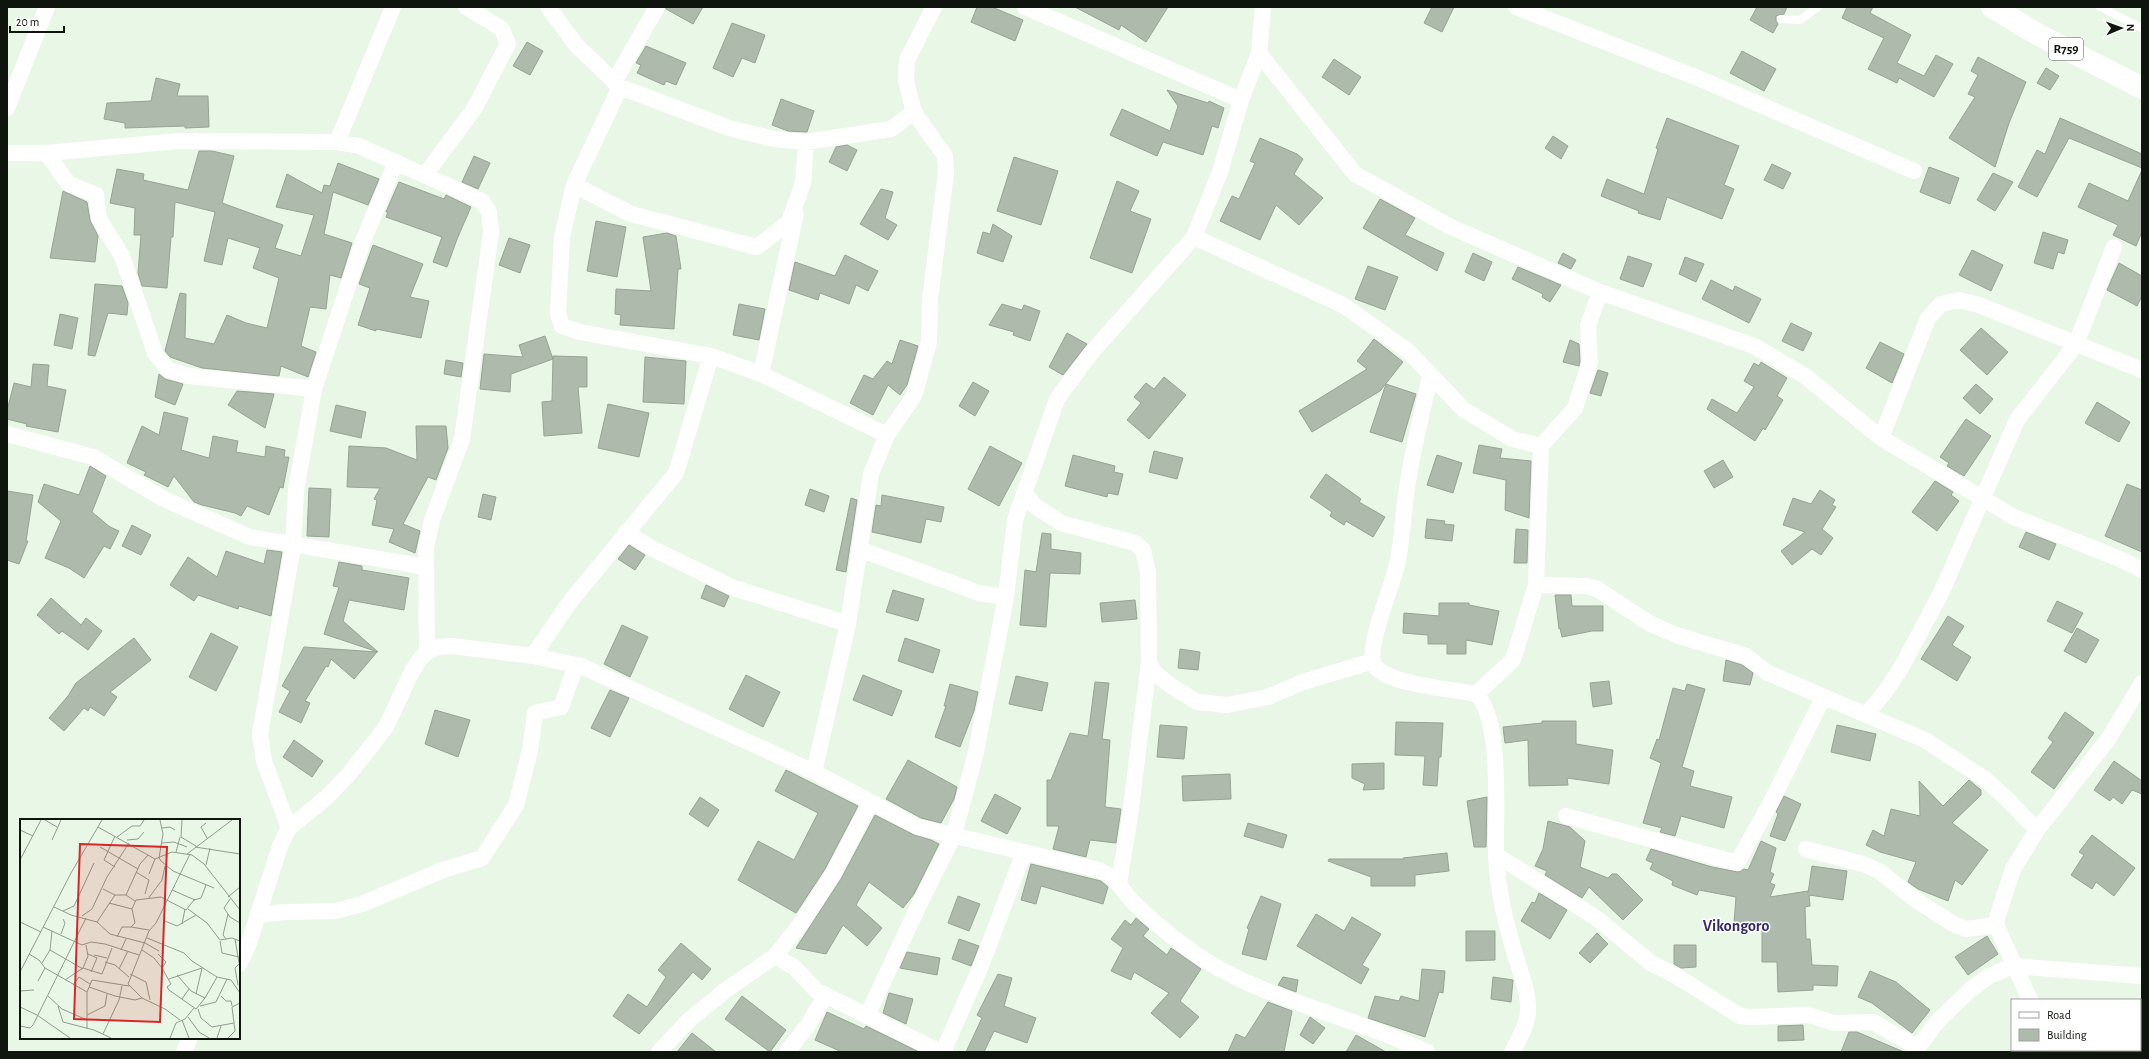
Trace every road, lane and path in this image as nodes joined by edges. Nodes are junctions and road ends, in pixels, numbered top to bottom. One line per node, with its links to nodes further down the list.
1 (47, 7): 19 (street)
2 (393, 7): 21 (street)
3 (466, 7): 27 (street)
4 (548, 7): 16 (street)
5 (658, 7): 16 (street)
6 (934, 7): 20 (street)
7 (1025, 7): 18 (street)
8 (1263, 7): 15 (street)
9 (1516, 7): 26 (street)
10 (1818, 7): 13 (lane)
11 (1992, 7): 17 (main road, R759)
12 (2100, 7): 14 (lane)
13 (1781, 19)
14 (2142, 28)
15 (1259, 54): 18 (street); 32 (street)
16 (617, 85): 22 (street); 29 (street)
17 (2142, 88)
18 (1241, 100): 30 (street)
19 (7, 108)
20 (914, 112): 22 (street); 40 (street)
21 (337, 142): 23 (street); 25 (street)
22 (806, 142): 28 (street)
23 (46, 153): 24 (street); 38 (street)
24 (7, 154)
25 (396, 162): 27 (street); 38 (street)
26 (1914, 171)
27 (424, 175): 48 (street)
28 (803, 183): 29 (street); 36 (street)
29 (574, 185): 34 (street)
30 (1194, 237): 37 (street); 43 (street)
31 (2114, 247): 33 (street)
32 (1600, 292): 41 (street); 42 (street)
33 (2076, 344): 35 (street); 41 (street); 44 (street)
34 (711, 356): 36 (street); 45 (street)
35 (2142, 370)
36 (761, 374): 40 (street)
37 (1430, 376): 42 (street); 55 (street)
38 (314, 389): 46 (street)
39 (7, 434): 46 (street)
40 (887, 435): 47 (street)
41 (1880, 438): 44 (street)
42 (1541, 446): 50 (street)
43 (1024, 493): 51 (street); 56 (street)
44 (1983, 497): 49 (street); 61 (street)
45 (626, 532): 52 (street); 54 (street)
46 (293, 546): 48 (street); 65 (street)
47 (859, 549): 51 (street); 52 (street)
48 (426, 568): 53 (street)
49 (2142, 570)
50 (1536, 585): 59 (street); 60 (street)
51 (1006, 597): 67 (street)
52 (848, 624): 62 (street)
53 (427, 652): 54 (street); 65 (street)
54 (533, 656): 57 (street)
55 (1373, 661): 56 (street); 59 (street)
56 (1149, 662): 71 (street)
57 (576, 665): 62 (street); 72 (street)
58 (2142, 683): 66 (street)
59 (1476, 694): 70 (street)
60 (1823, 698): 61 (street); 64 (street)
61 (1866, 715): 66 (street)
62 (814, 772): 63 (street)
63 (870, 803): 67 (street); 74 (street)
64 (1566, 816)
65 (289, 828): 72 (street)
66 (2037, 830): 73 (street)
67 (954, 835): 69 (street); 80 (street)
68 (1806, 849): 73 (street)
69 (1024, 852): 71 (street); 86 (street)
70 (1496, 855): 82 (street); 88 (street)
71 (1119, 883): 87 (street)
72 (258, 915): 75 (street)
73 (1996, 925): 76 (street)
74 (775, 956): 78 (street); 84 (street)
75 (240, 962)
76 (2013, 966): 77 (street); 79 (street); 82 (street)
77 (2142, 976)
78 (826, 995): 80 (street); 85 (street)
79 (2030, 999)
80 (867, 1016): 86 (street)
81 (190, 1039): 83 (street)
82 (1915, 1049)
83 (184, 1052)
84 (660, 1052)
85 (787, 1052)
86 (942, 1052)
87 (1427, 1052)
88 (1512, 1052)

